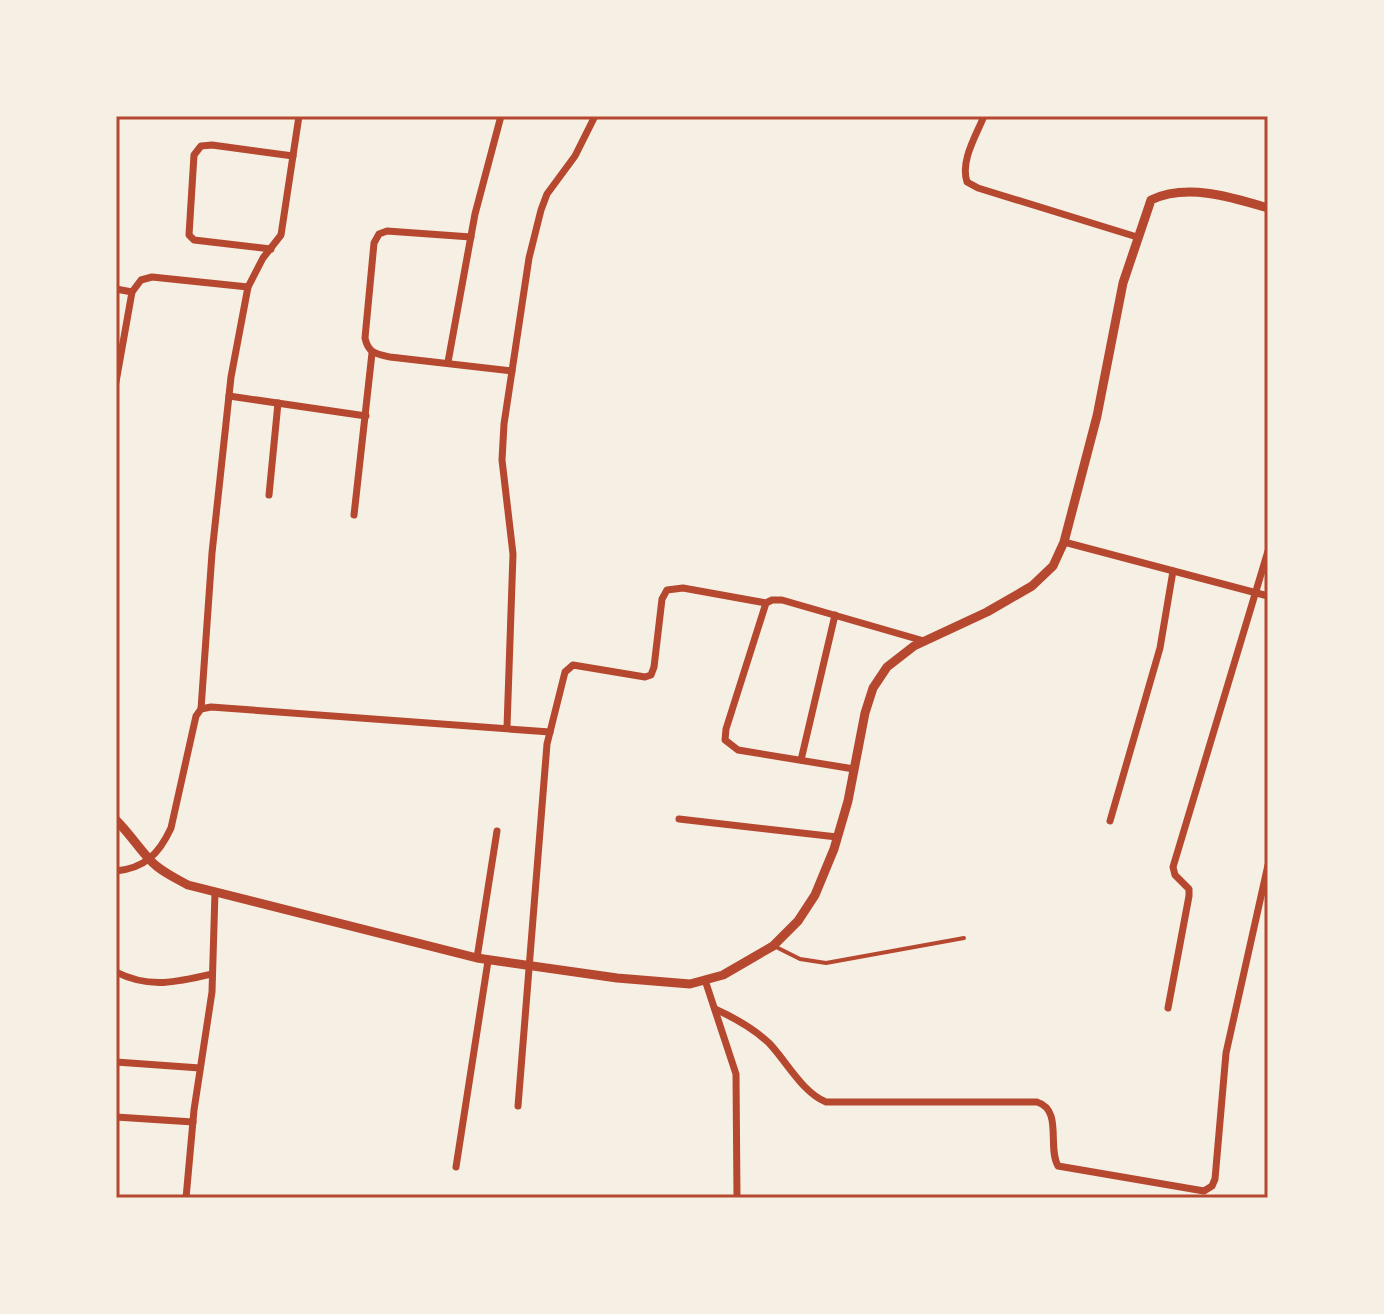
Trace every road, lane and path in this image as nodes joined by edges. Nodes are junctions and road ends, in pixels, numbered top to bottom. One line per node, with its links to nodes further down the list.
1 (299, 116): 5 (street)
2 (501, 116): 7 (street)
3 (595, 116): 15 (street)
4 (984, 116): 8 (street)
5 (293, 156): 9 (street); 9 (street)
6 (1268, 208): 8 (street)
7 (471, 237): 13 (street); 14 (street)
8 (1137, 237): 22 (street)
9 (271, 249): 10 (street)
10 (248, 287): 12 (street); 17 (street)
11 (116, 289): 12 (street)
12 (132, 292): 16 (street)
13 (372, 353): 14 (street); 19 (street)
14 (448, 362): 15 (street)
15 (512, 371): 31 (street)
16 (116, 382)
17 (229, 396): 18 (street); 30 (street)
18 (278, 403): 19 (street); 20 (street)
19 (366, 416): 21 (street)
20 (269, 495)
21 (354, 515)
22 (1064, 542): 24 (street); 29 (street)
23 (1268, 551): 25 (street)
24 (1173, 571): 25 (street); 37 (street)
25 (1255, 593): 26 (street); 52 (street)
26 (1268, 596)
27 (766, 603): 28 (street); 32 (street); 33 (street)
28 (835, 615): 29 (street); 33 (street)
29 (925, 641): 34 (street)
30 (201, 709): 31 (street); 40 (street)
31 (507, 727): 32 (street)
32 (550, 732): 48 (street)
33 (801, 760): 34 (street)
34 (854, 769): 39 (street)
35 (679, 819): 39 (street)
36 (116, 820): 40 (street)
37 (1110, 821)
38 (497, 831): 46 (street)
39 (837, 837): 45 (street)
40 (150, 860): 42 (street); 43 (street)
41 (1268, 865): 53 (street)
42 (116, 871)
43 (215, 892): 46 (street); 50 (street)
44 (964, 938): 45 (lane)
45 (773, 946): 51 (street)
46 (477, 958): 47 (street)
47 (488, 961): 48 (street); 59 (street)
48 (528, 968): 51 (street); 56 (street)
49 (116, 972): 50 (street)
50 (212, 974): 55 (street)
51 (705, 980): 53 (street)
52 (1168, 1008)
53 (715, 1009): 61 (street)
54 (116, 1062): 55 (street)
55 (200, 1068): 58 (street)
56 (518, 1106)
57 (116, 1117): 58 (street)
58 (193, 1122): 60 (street)
59 (456, 1167)
60 (186, 1198)
61 (737, 1198)

